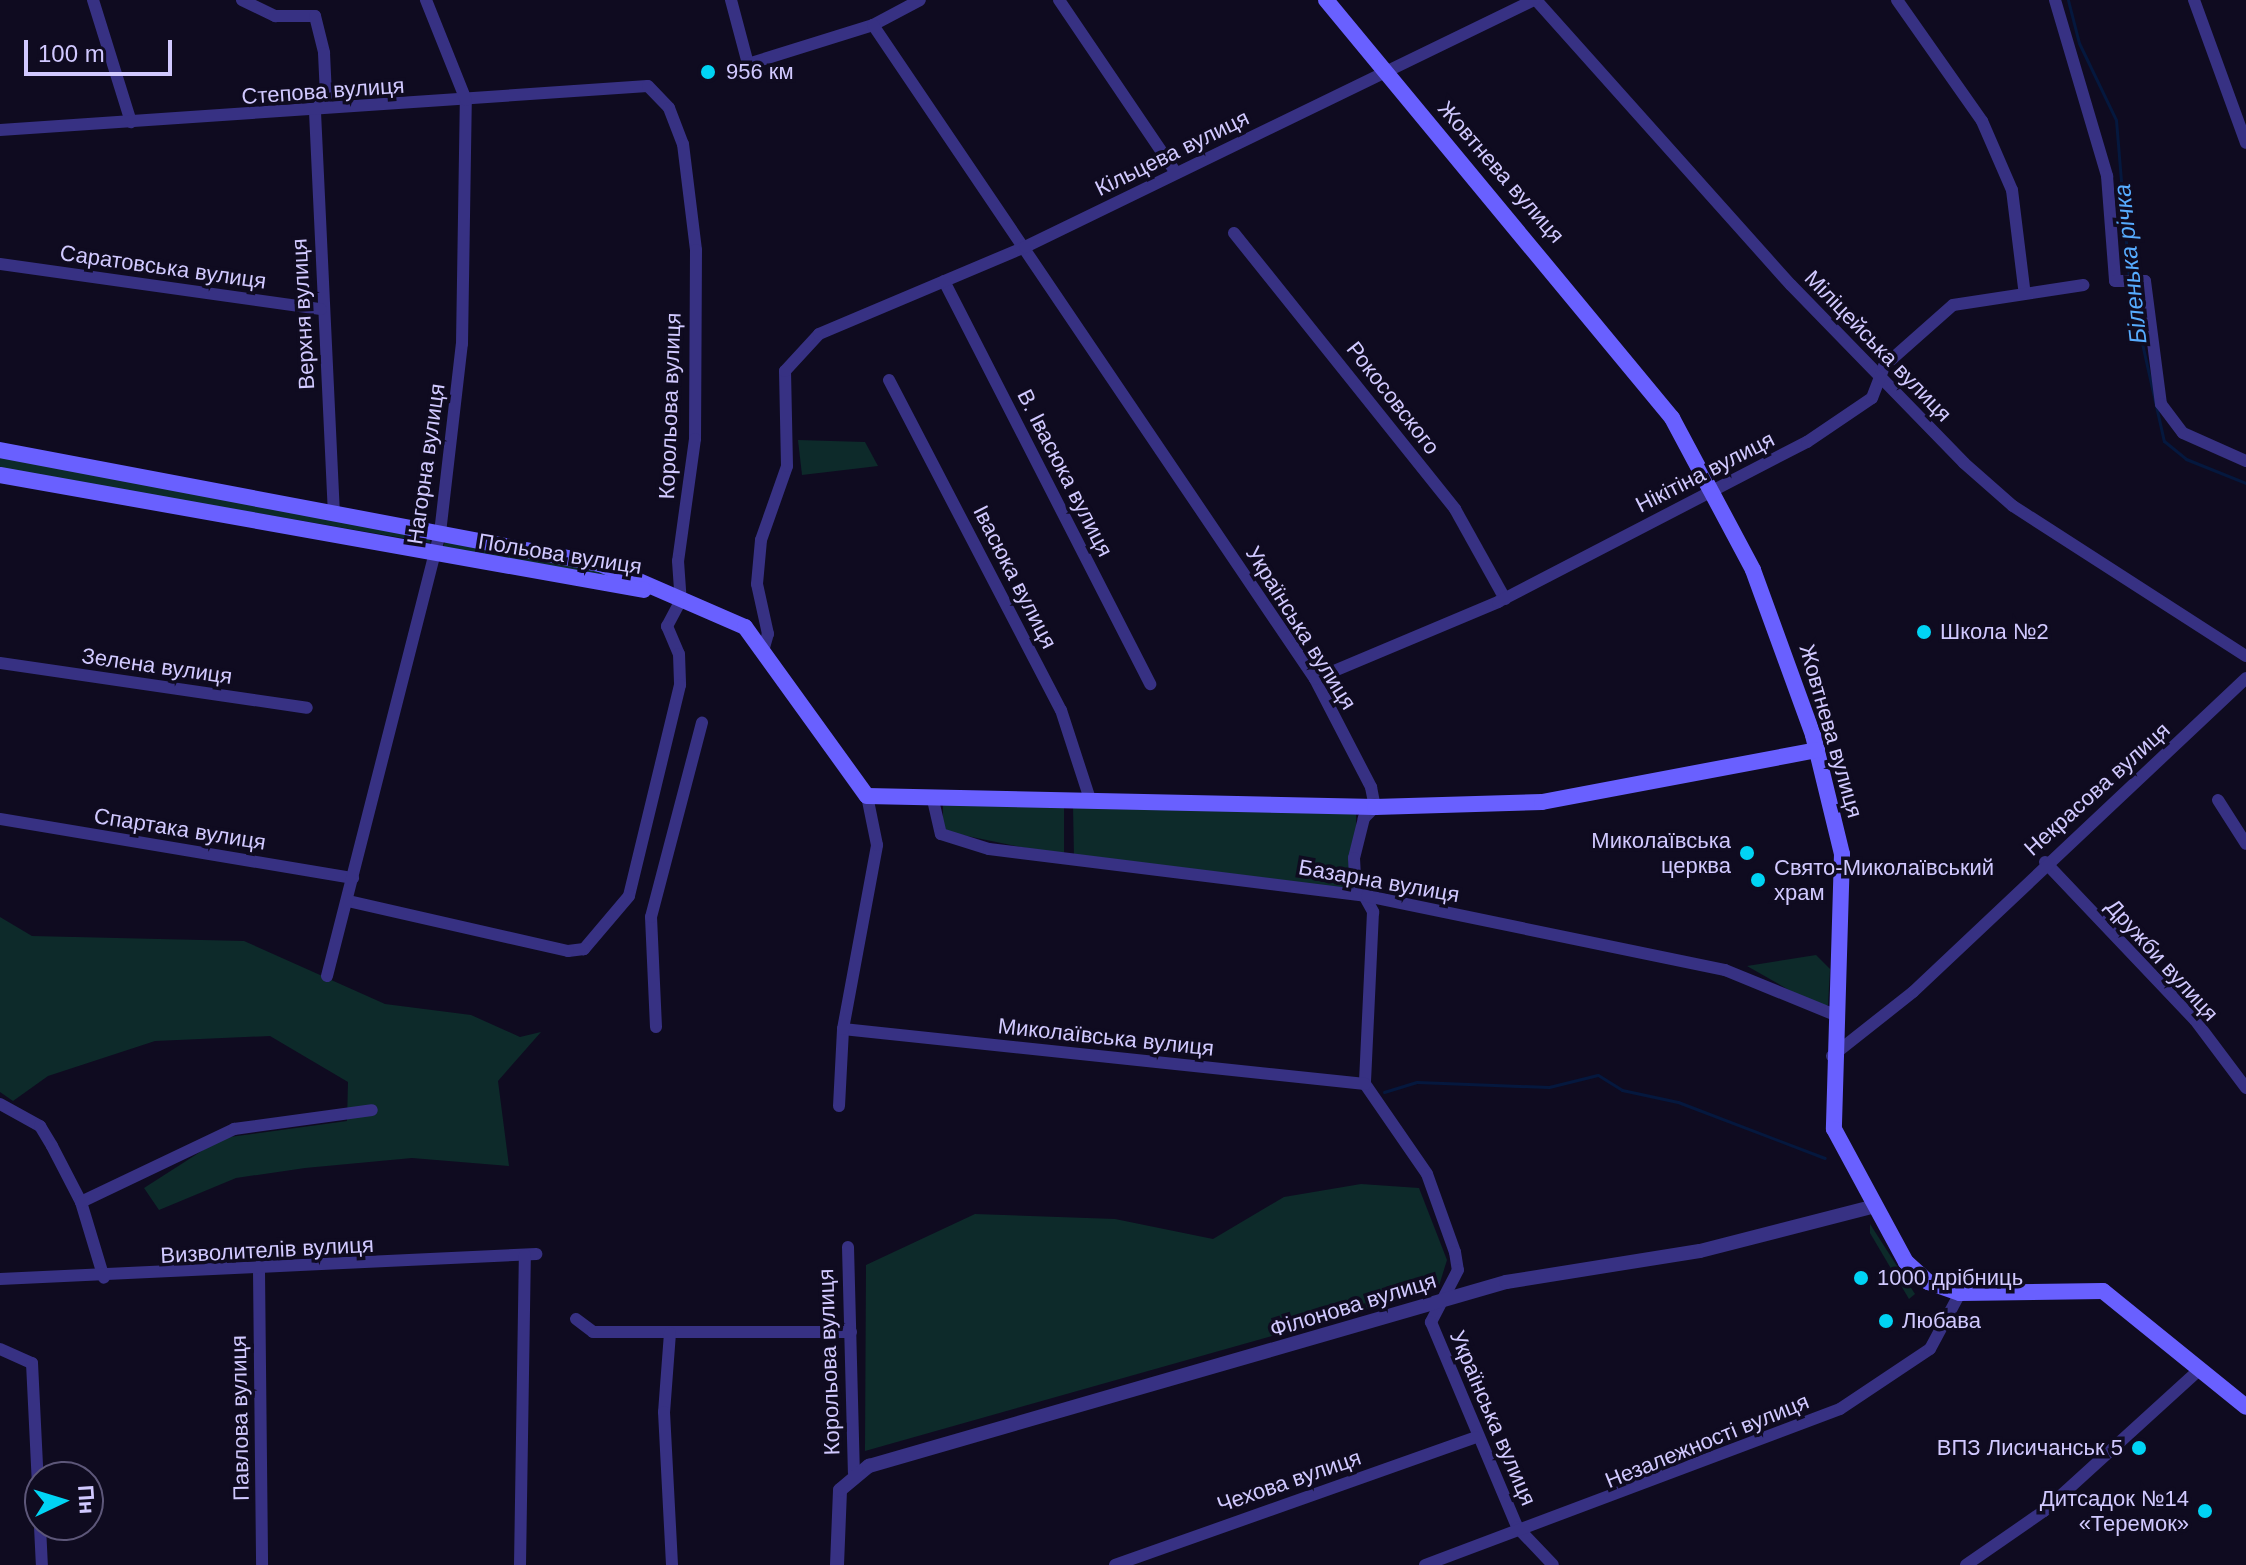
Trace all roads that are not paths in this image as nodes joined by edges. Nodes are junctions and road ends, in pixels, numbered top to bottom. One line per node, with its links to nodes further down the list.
1 (93, 0): 17 (street)
2 (242, 0): 16 (street, Верхня вулиця)
3 (426, 0): 15 (street, Нагорна вулиця)
4 (731, 0): 12 (street)
5 (920, 0): 12 (street)
6 (1059, 0): 20 (street)
7 (1326, 0): 13 (main road, Жовтнева вулиця)
8 (1535, 0): 13 (street, Кільцева вулиця); 28 (street, Міліцейська вулиця)
9 (1897, 0): 26 (street)
10 (2055, 0): 31 (street)
11 (2194, 0): 19 (street)
12 (873, 25): 22 (street, Українська вулиця)
13 (1383, 71): 20 (street, Кільцева вулиця); 33 (main road, Жовтнева вулиця)
14 (648, 86): 15 (street, Степова вулиця); 39 (street, Корольова вулиця)
15 (466, 100): 16 (street, Степова вулиця); 35 (street, Нагорна вулиця)
16 (315, 112): 17 (street, Степова вулиця); 27 (street, Верхня вулиця)
17 (131, 122): 18 (street, Степова вулиця)
18 (0, 130)
19 (2246, 143)
20 (1176, 173): 22 (street, Кільцева вулиця)
21 (1234, 233): 38 (street, Рокосовского)
22 (1025, 247): 24 (street, Кільцева вулиця); 44 (street, Українська вулиця)
23 (0, 264): 27 (street, Саратовська вулиця)
24 (944, 281): 40 (street, Кільцева вулиця); 45 (street, В. Івасюка вулиця)
25 (2083, 285): 26 (street, Нікітіна вулиця)
26 (2024, 288): 28 (street, Нікітіна вулиця)
27 (321, 309): 34 (street, Верхня вулиця)
28 (1881, 378): 33 (street, Нікітіна вулиця); 41 (street, Міліцейська вулиця)
29 (889, 380): 50 (street, Івасюка вулиця)
30 (0, 450): 34 (main road, Польова вулиця)
31 (2246, 461)
32 (0, 475): 36 (main road, Польова вулиця)
33 (1714, 487): 38 (street, Нікітіна вулиця); 48 (main road, Жовтнева вулиця)
34 (334, 513): 35 (main road, Польова вулиця)
35 (440, 533): 36 (street, Нагорна вулиця); 37 (main road, Польова вулиця)
36 (434, 556): 37 (main road, Польова вулиця); 57 (street, Нагорна вулиця)
37 (649, 590): 39 (main road)
38 (1505, 599): 44 (street, Нікітіна вулиця)
39 (681, 600): 40 (main road); 59 (street, Корольова вулиця)
40 (763, 651): 49 (main road)
41 (2246, 656)
42 (0, 663): 46 (street, Зелена вулиця)
43 (2246, 678): 56 (street, Некрасова вулиця)
44 (1315, 679): 53 (street, Українська вулиця)
45 (1150, 684)
46 (307, 708)
47 (702, 723): 62 (street)
48 (1817, 750): 53 (main road); 61 (main road, Жовтнева вулиця)
49 (867, 796): 51 (main road); 63 (street)
50 (1090, 799): 51 (main road); 53 (main road)
51 (933, 800): 58 (street, Базарна вулиця)
52 (2218, 800): 55 (street)
53 (1375, 807): 58 (street)
54 (0, 819): 57 (street, Спартака вулиця)
55 (2246, 844)
56 (2045, 862): 64 (street, Некрасова вулиця); 66 (street, Дружби вулиця)
57 (353, 878): 59 (street, Нагорна вулиця)
58 (1367, 896): 61 (street, Базарна вулиця); 65 (street)
59 (348, 901): 60 (street, Нагорна вулиця)
60 (327, 976)
61 (1835, 1015): 64 (main road, Жовтнева вулиця)
62 (656, 1027)
63 (843, 1029): 65 (street, Миколаївська вулиця); 68 (street)
64 (1832, 1057): 71 (main road, Жовтнева вулиця)
65 (1365, 1084): 77 (street, Українська вулиця)
66 (2246, 1088)
67 (0, 1104): 70 (street)
68 (839, 1106)
69 (372, 1110): 70 (street)
70 (81, 1202): 74 (street)
71 (1871, 1207): 76 (main road, Жовтнева вулиця); 77 (street, Філонова вулиця)
72 (848, 1247): 79 (street, Корольова вулиця)
73 (259, 1271): 74 (street, Визволителів вулиця); 88 (street, Павлова вулиця); 89 (street, Визволителів вулиця)
74 (104, 1278): 75 (street, Визволителів вулиця)
75 (0, 1279)
76 (1960, 1293): 82 (main road, Жовтнева вулиця); 86 (street, Незалежності вулиця)
77 (1443, 1301): 84 (street, Українська вулиця); 85 (street, Філонова вулиця)
78 (576, 1319): 80 (street)
79 (851, 1332): 80 (street); 85 (street, Корольова вулиця)
80 (670, 1333): 90 (street)
81 (0, 1349): 87 (street)
82 (2200, 1369): 83 (main road, Жовтнева вулиця); 95 (street)
83 (2246, 1407)
84 (1476, 1437): 86 (street, Українська вулиця); 92 (street, Чехова вулиця)
85 (854, 1473): 91 (street, Корольова вулиця)
86 (1528, 1531): 93 (street, Незалежності вулиця); 94 (street, Українська вулиця)
87 (42, 1565)
88 (262, 1565)
89 (520, 1565)
90 (672, 1565)
91 (837, 1565)
92 (1115, 1565)
93 (1425, 1565)
94 (1553, 1565)
95 (1966, 1565)

